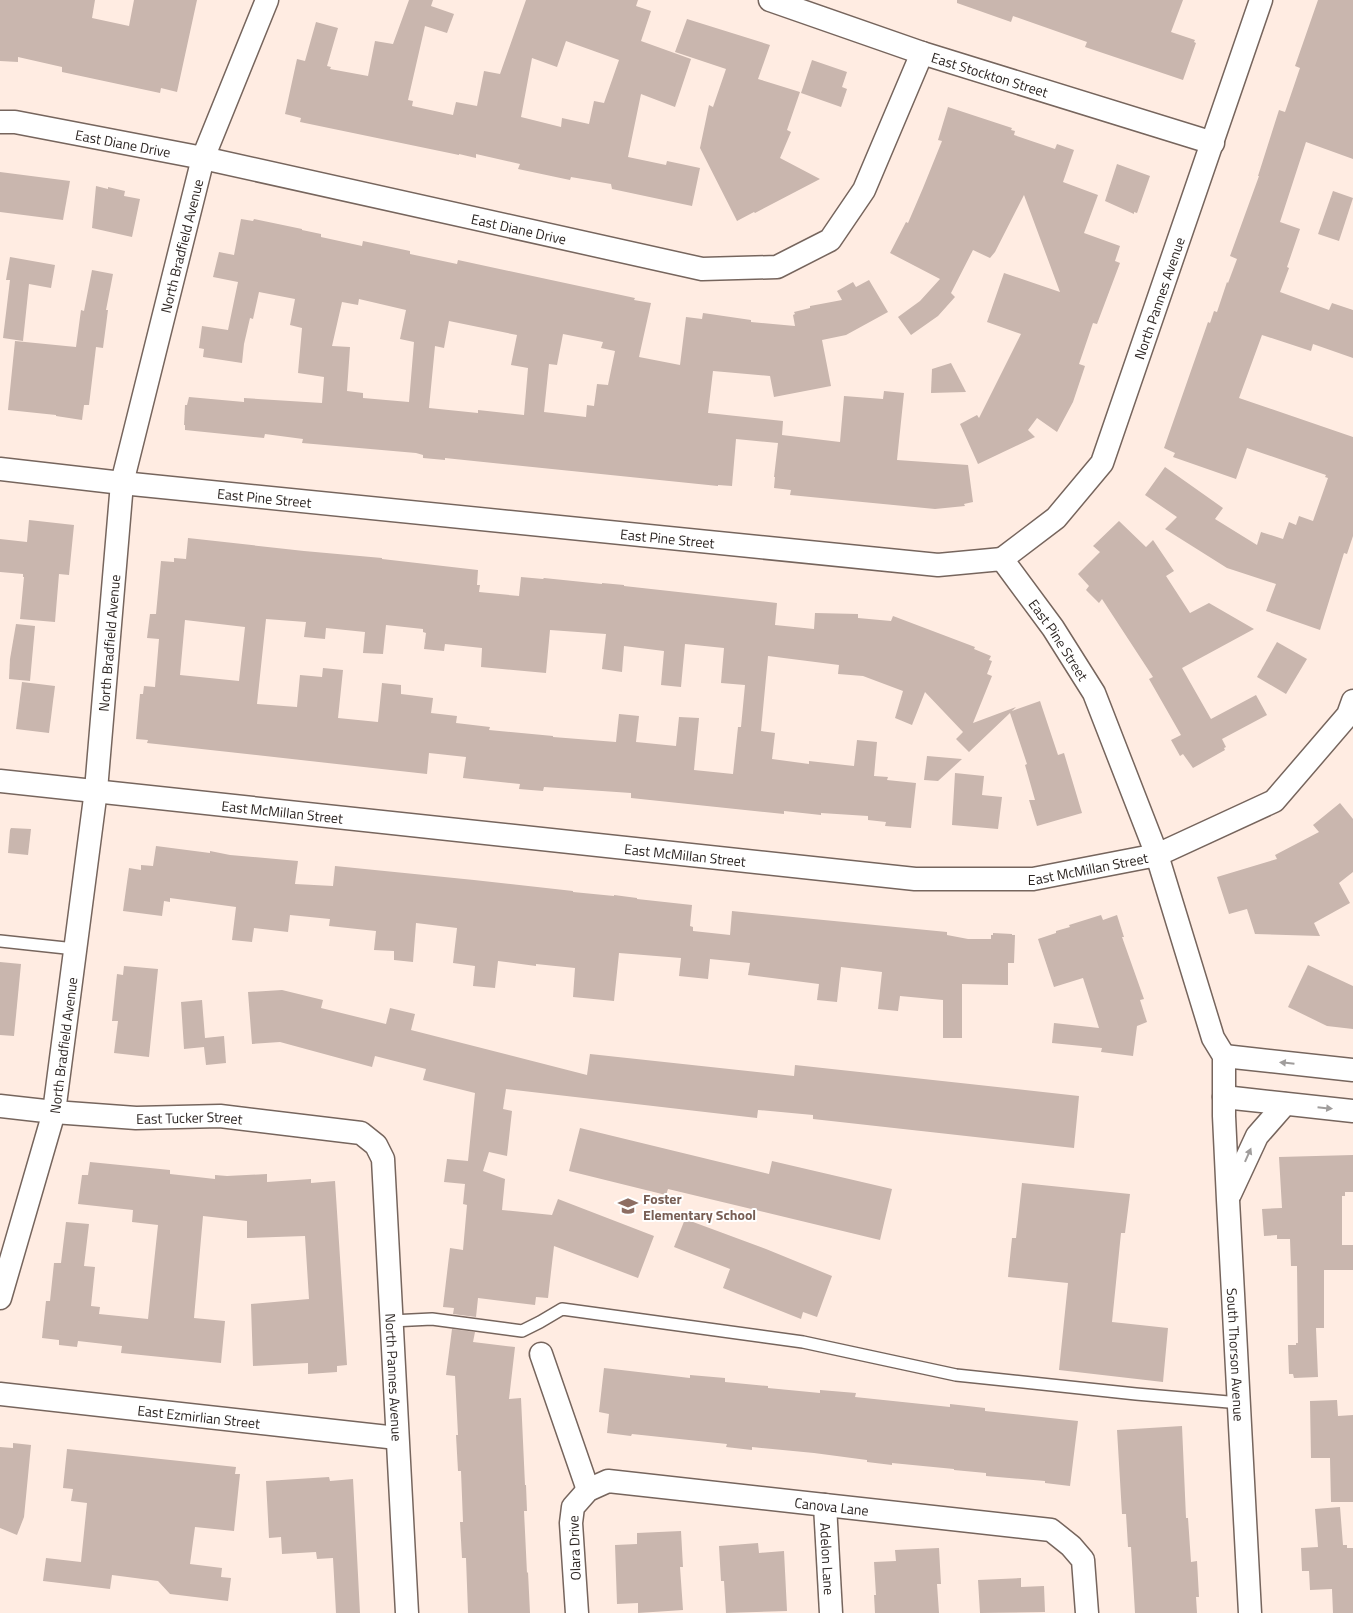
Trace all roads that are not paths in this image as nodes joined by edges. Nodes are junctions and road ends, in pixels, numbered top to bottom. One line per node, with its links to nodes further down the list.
1 (267, 0): 7 (street, North Bradfield Avenue)
2 (770, 0): 4 (street, East Stockton Street)
3 (1260, 0): 6 (street, North Pannes Avenue)
4 (922, 53): 6 (street, East Stockton Street); 7 (street, East Diane Drive)
5 (0, 122): 7 (street, East Diane Drive)
6 (1213, 143): 10 (street, North Pannes Avenue)
7 (203, 158): 9 (street, North Bradfield Avenue)
8 (0, 469): 9 (street, East Pine Street)
9 (122, 483): 10 (street, East Pine Street); 13 (street, North Bradfield Avenue)
10 (1002, 559): 14 (street, East Pine Street)
11 (1353, 701): 14 (street)
12 (0, 781): 13 (street, East McMillan Street)
13 (96, 790): 14 (street, East McMillan Street); 16 (street, North Bradfield Avenue)
14 (1157, 855): 17 (street, East McMillan Street)
15 (0, 941): 16 (lane)
16 (75, 949): 23 (street, North Bradfield Avenue)
17 (1224, 1056): 18 (street, one-way to 17); 19 (street, East McMillan Street)
18 (1353, 1070)
19 (1224, 1097): 20 (street); 25 (street, South Thorson Avenue)
20 (1285, 1104): 22 (street, one-way to 22); 25 (street, one-way to 20)
21 (0, 1106): 23 (street, East Tucker Street)
22 (1353, 1111)
23 (54, 1112): 24 (street, East Tucker Street); 26 (street, North Bradfield Avenue)
24 (376, 1145): 27 (street, North Pannes Avenue)
25 (1228, 1200): 30 (street, South Thorson Avenue)
26 (0, 1298)
27 (391, 1321): 30 (lane); 31 (street, North Pannes Avenue)
28 (541, 1354): 32 (street)
29 (0, 1394): 31 (street, East Ezmirlian Street)
30 (1240, 1402): 38 (street, South Thorson Avenue)
31 (397, 1438): 34 (street, North Pannes Avenue)
32 (588, 1490): 33 (street, Canova Lane); 35 (street, Olara Drive)
33 (825, 1505): 36 (street, Adelon Lane); 37 (street, Canova Lane)
34 (407, 1613)
35 (577, 1613)
36 (831, 1613)
37 (1087, 1613)
38 (1250, 1613)

